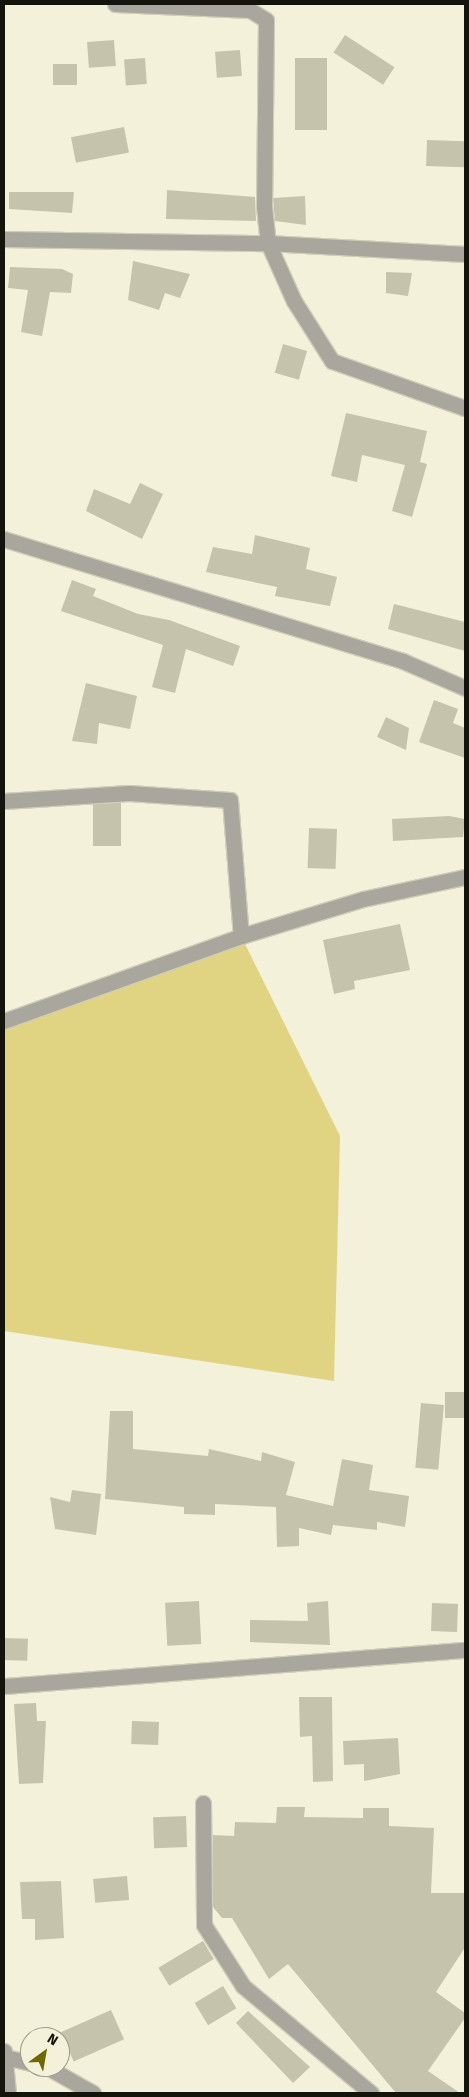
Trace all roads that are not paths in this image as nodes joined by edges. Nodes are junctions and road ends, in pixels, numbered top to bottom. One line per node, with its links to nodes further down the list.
1 (115, 4): 3 (street)
2 (4, 239): 3 (street)
3 (268, 243): 4 (street); 5 (street)
4 (465, 254)
5 (465, 408)
6 (4, 539): 7 (street)
7 (465, 688)
8 (4, 801): 10 (street)
9 (465, 877): 10 (street)
10 (241, 936): 11 (street)
11 (4, 1021)
12 (465, 1650): 13 (street)
13 (4, 1686)
14 (203, 1803): 20 (street)
15 (4, 2054): 16 (street); 18 (street)
16 (20, 2060)
17 (65, 2077): 19 (street)
18 (8, 2093)
19 (93, 2093)
20 (371, 2093)

